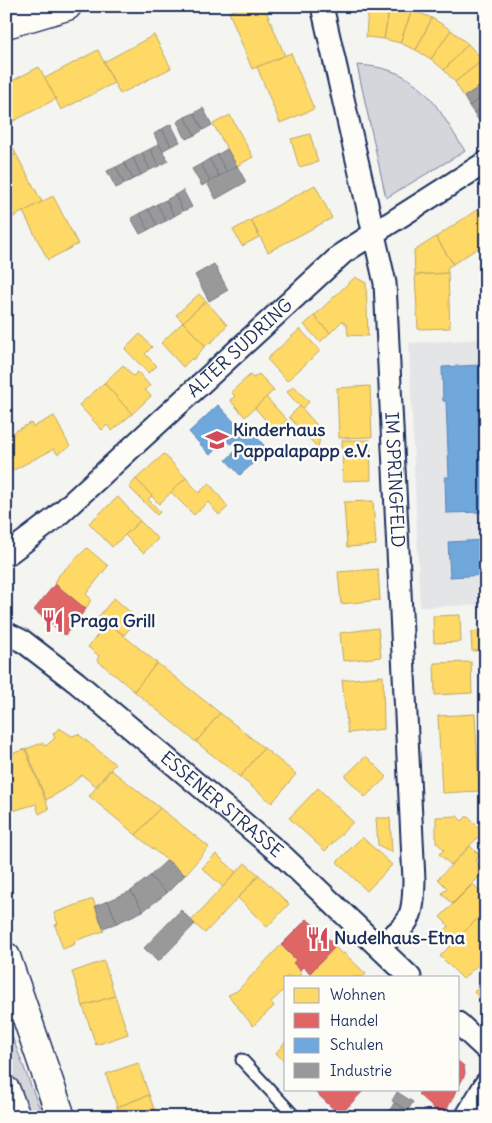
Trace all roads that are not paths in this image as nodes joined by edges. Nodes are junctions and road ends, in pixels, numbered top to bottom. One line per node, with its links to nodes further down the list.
1 (67, 6): 3 (main road)
2 (322, 6): 5 (street, IM SPRINGFELD)
3 (6, 24)
4 (486, 162): 5 (street, ALTER SÜDRING)
5 (374, 233): 6 (street, ALTER SÜDRING); 8 (street, IM SPRINGFELD)
6 (9, 553)
7 (12, 638): 8 (street, ESSENER STRASSE)
8 (378, 946): 10 (street, ESSENER STRASSE)
9 (6, 956): 17 (main road)
10 (409, 976)
11 (460, 1025): 12 (street)
12 (486, 1050)
13 (242, 1060): 18 (lane)
14 (486, 1083): 19 (street)
15 (6, 1091): 16 (main road)
16 (16, 1117)
17 (61, 1117)
18 (295, 1117)
19 (466, 1117)

